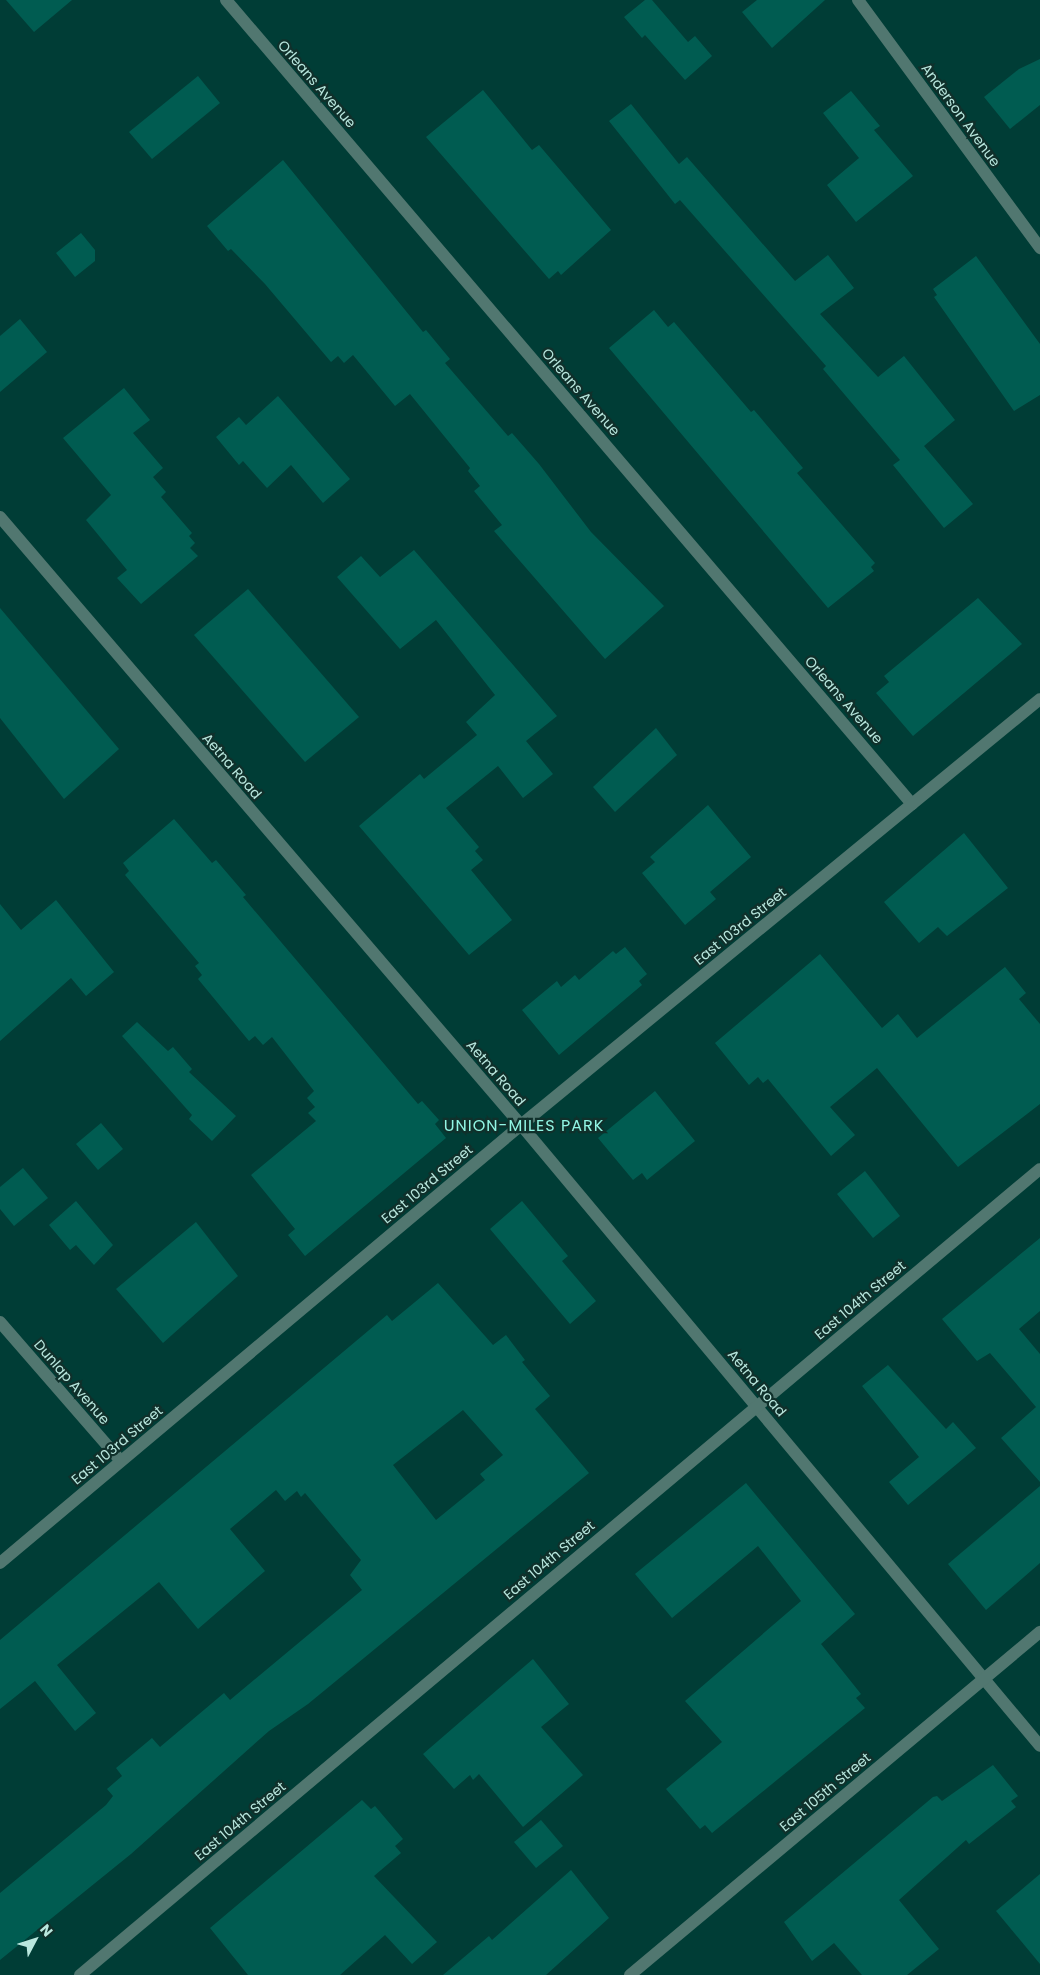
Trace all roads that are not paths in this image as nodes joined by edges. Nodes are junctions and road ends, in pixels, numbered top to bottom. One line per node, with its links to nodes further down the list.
1 (226, 0): 6 (street, Orleans Avenue)
2 (858, 0): 3 (street, Anderson Avenue)
3 (1040, 248)
4 (0, 517): 7 (street, Aetna Road)
5 (1040, 699): 6 (street, East 103rd Street)
6 (912, 804): 7 (street, East 103rd Street)
7 (521, 1125): 10 (street, Aetna Road); 11 (street, East 103rd Street)
8 (1040, 1169): 10 (street, East 104th Street)
9 (0, 1322): 11 (street, Dunlap Avenue)
10 (756, 1406): 14 (street, Aetna Road); 16 (street, East 104th Street)
11 (121, 1461): 12 (street, East 103rd Street)
12 (0, 1563)
13 (1040, 1632): 14 (street, East 105th Street)
14 (983, 1678): 15 (street, Aetna Road); 17 (street, East 105th Street)
15 (1040, 1746)
16 (80, 1975)
17 (630, 1975)

